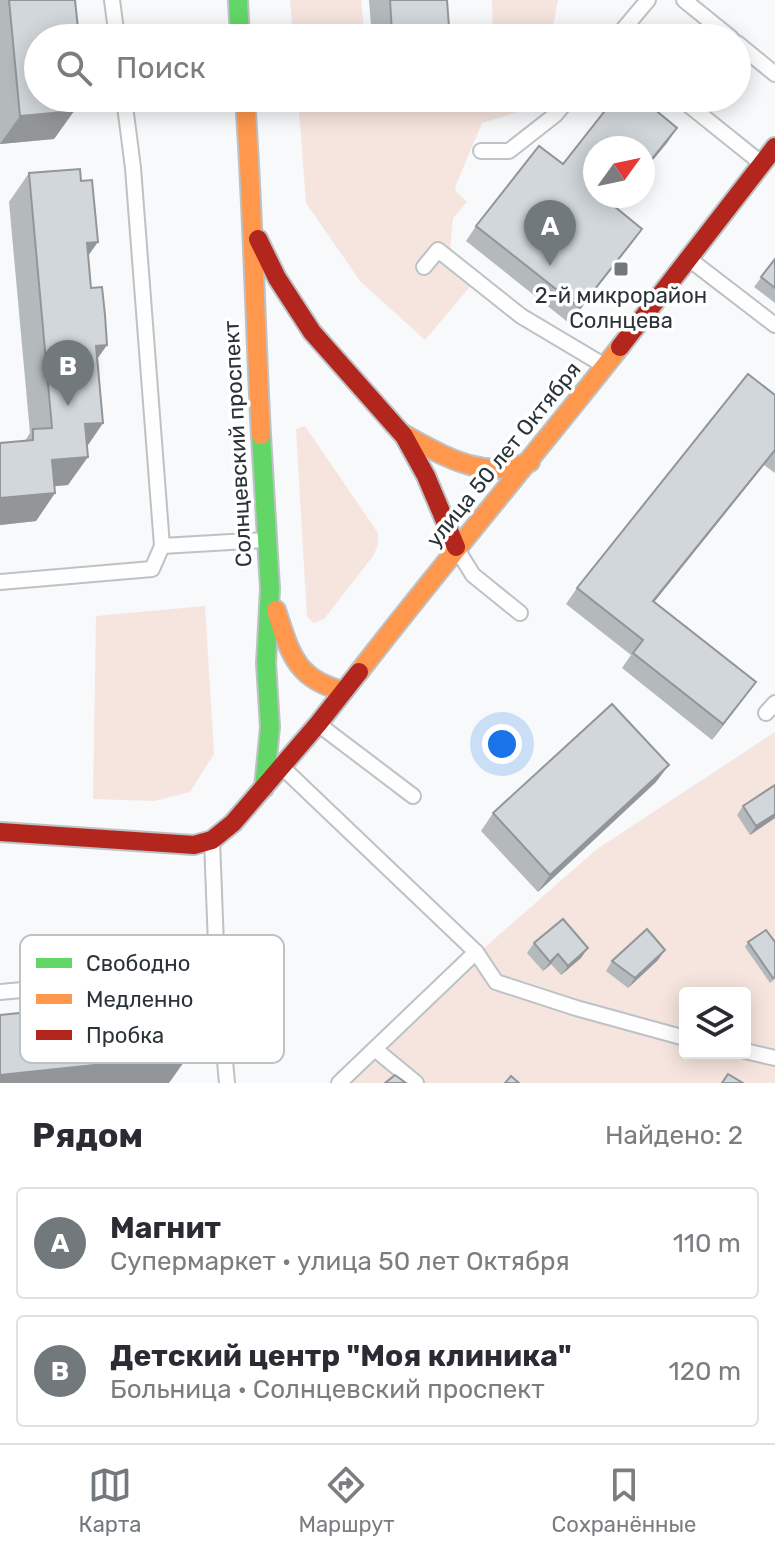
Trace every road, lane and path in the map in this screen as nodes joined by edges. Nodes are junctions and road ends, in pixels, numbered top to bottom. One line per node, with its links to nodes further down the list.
1 (112, 0): 5 (lane)
2 (238, 0): 6 (street)
3 (648, 0): 7 (lane)
4 (684, 0): 8 (lane)
5 (115, 24)
6 (239, 24)
7 (628, 24)
8 (714, 24)
9 (751, 54): 10 (lane)
10 (775, 74)
11 (126, 112): 26 (lane)
12 (246, 112): 18 (street, Солнцевский проспект)
13 (557, 112): 16 (lane)
14 (697, 112): 17 (lane)
15 (775, 147): 17 (street, улица 50 лет Октября)
16 (481, 151)
17 (762, 164): 19 (street, улица 50 лет Октября)
18 (253, 205): 23 (street); 25 (street, Солнцевский проспект)
19 (687, 258): 21 (lane); 22 (street, улица 50 лет Октября)
20 (424, 267): 22 (lane)
21 (775, 325)
22 (606, 366): 24 (street, улица 50 лет Октября)
23 (403, 434): 24 (street); 27 (street)
24 (530, 462): 27 (street, улица 50 лет Октября)
25 (265, 540): 26 (lane); 29 (street, Солнцевский проспект)
26 (162, 546): 28 (lane)
27 (456, 547): 30 (lane); 31 (street, улица 50 лет Октября)
28 (0, 582)
29 (270, 589): 31 (street); 34 (street, Солнцевский проспект)
30 (520, 613)
31 (344, 691): 32 (street, улица 50 лет Октября)
32 (318, 724): 33 (street, улица 50 лет Октября); 35 (lane)
33 (282, 767): 34 (street, улица 50 лет Октября); 39 (lane)
34 (264, 788): 37 (street, улица 50 лет Октября)
35 (413, 796)
36 (0, 832): 37 (street)
37 (212, 840): 38 (lane)
38 (216, 935)
39 (476, 952): 42 (lane); 43 (lane)
40 (20, 990): 41 (lane)
41 (0, 992)
42 (679, 1036)
43 (376, 1050): 48 (lane); 49 (lane)
44 (751, 1052): 45 (lane)
45 (775, 1058)
46 (225, 1063): 47 (lane)
47 (227, 1083)
48 (339, 1083)
49 (416, 1083)

